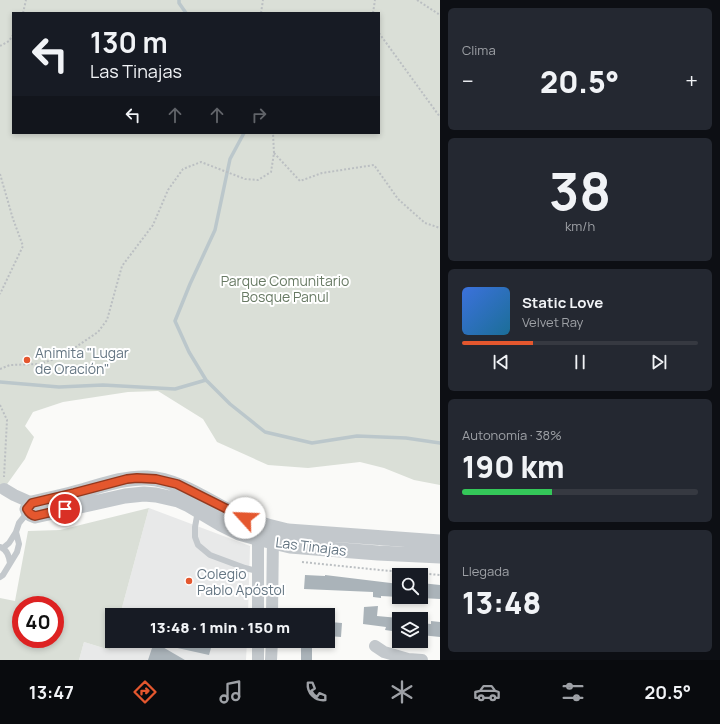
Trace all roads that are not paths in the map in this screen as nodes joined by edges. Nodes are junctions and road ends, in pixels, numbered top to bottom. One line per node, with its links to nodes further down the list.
1 (4, 489): 2 (street)
2 (30, 507): 3 (street, Las Tinajas); 4 (street, Las Tinajas); 5 (lane)
3 (198, 511): 4 (street, Las Tinajas); 11 (lane)
4 (258, 531): 6 (street, Las Tinajas); 11 (street)
5 (16, 532): 8 (lane); 10 (lane)
6 (273, 535): 7 (street, Las Tinajas); 9 (street, Las Tinajas); 14 (street)
7 (440, 542)
8 (2, 547): 10 (lane)
9 (440, 556)
10 (10, 563): 12 (lane)
11 (258, 571): 13 (street)
12 (0, 577)
13 (258, 608)
14 (272, 608)
15 (376, 646): 20 (street)
16 (258, 648): 18 (street)
17 (272, 648): 19 (street)
18 (258, 660)
19 (271, 660)
20 (422, 660)

